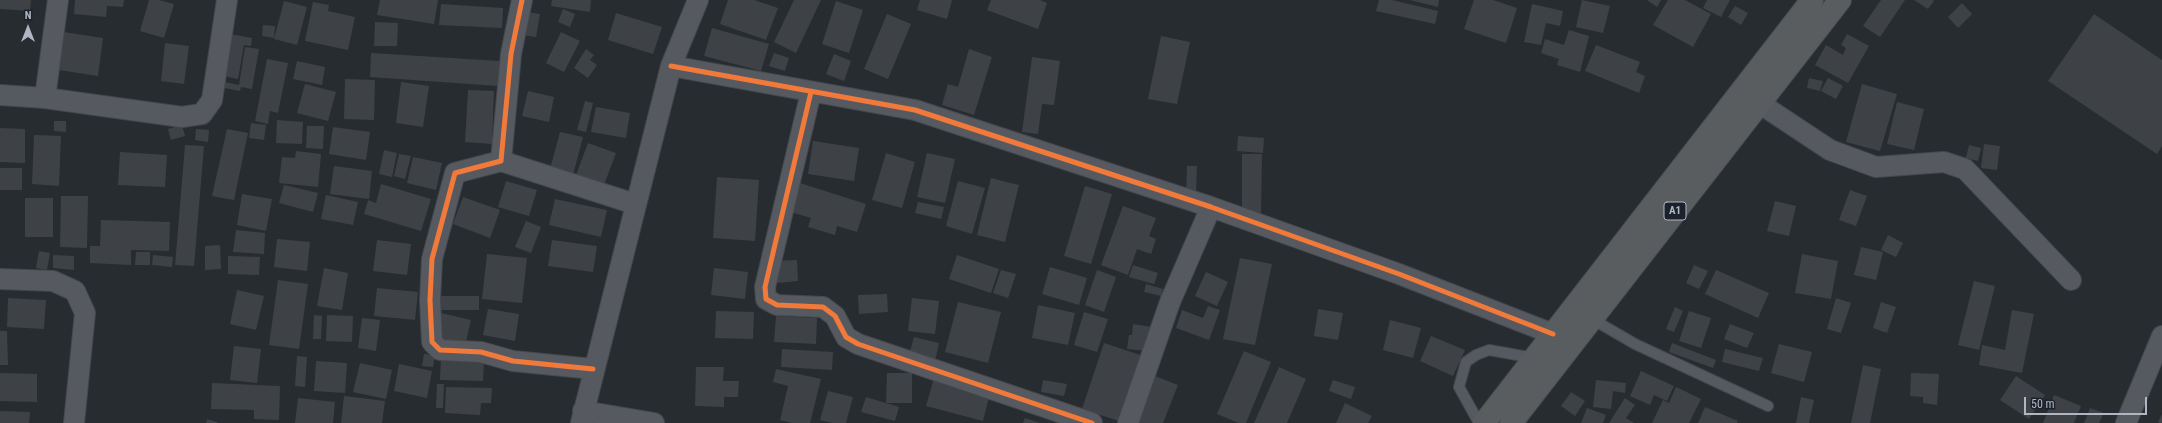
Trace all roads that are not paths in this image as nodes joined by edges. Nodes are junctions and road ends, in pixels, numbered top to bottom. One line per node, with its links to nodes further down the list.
1 (58, 0): 10 (street)
2 (227, 0): 10 (street)
3 (522, 0): 12 (street)
4 (698, 0): 7 (street)
5 (1812, 0): 18 (highway, A1)
6 (1840, 0): 11 (highway, A1)
7 (671, 66): 8 (street); 13 (street)
8 (811, 92): 14 (street); 26 (street)
9 (0, 95): 10 (street)
10 (45, 98)
11 (1759, 103): 16 (street); 17 (highway, A1)
12 (501, 161): 13 (street); 21 (street)
13 (635, 204): 21 (street)
14 (1212, 207): 18 (street); 27 (street)
15 (0, 279): 24 (street)
16 (2071, 280)
17 (1592, 319): 22 (lane); 30 (highway, A1)
18 (1553, 334): 20 (highway, A1)
19 (2162, 336): 31 (street)
20 (1534, 358): 28 (lane); 29 (highway, A1)
21 (593, 369): 23 (street)
22 (1768, 406)
23 (582, 417): 25 (street)
24 (74, 423)
25 (654, 423)
26 (1092, 423)
27 (1128, 423)
28 (1479, 423)
29 (1484, 423)
30 (1511, 423)
31 (2126, 423)

